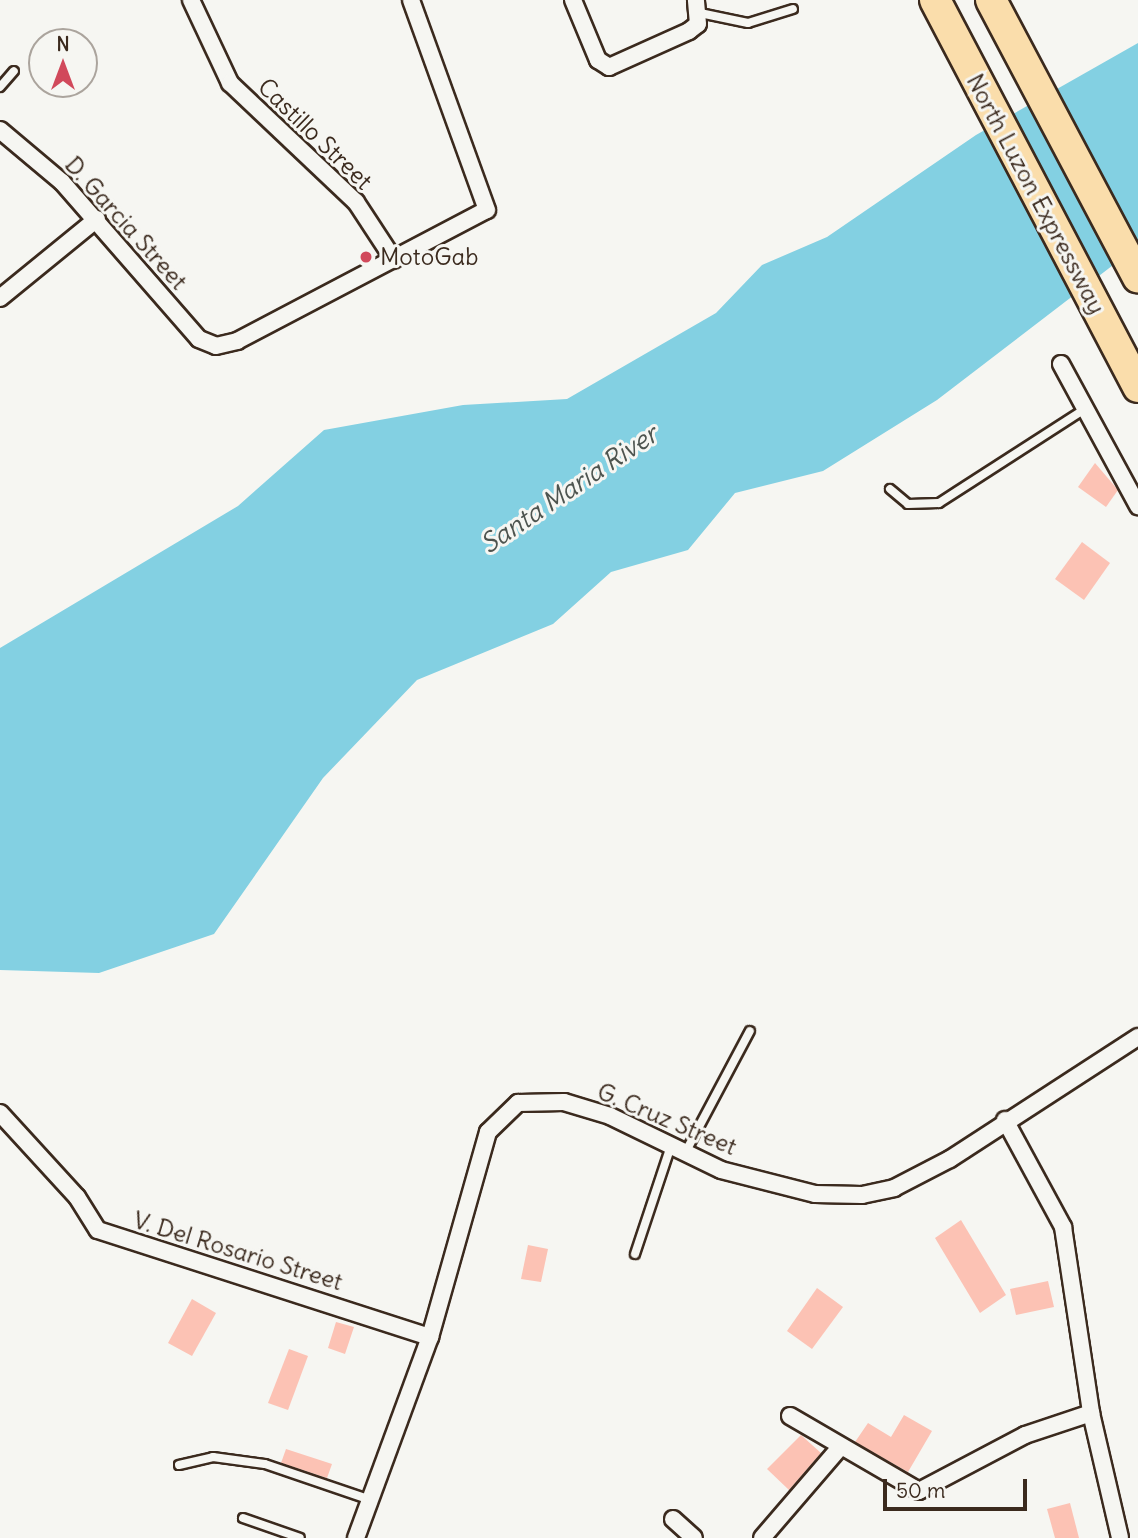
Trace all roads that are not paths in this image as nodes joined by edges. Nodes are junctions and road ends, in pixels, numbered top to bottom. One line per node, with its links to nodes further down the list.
1 (191, 0): 12 (street, Castillo Street)
2 (411, 0): 12 (street)
3 (573, 0): 6 (street)
4 (935, 0): 16 (highway, North Luzon Expressway)
5 (991, 0): 13 (highway, North Luzon Expressway)
6 (698, 7): 7 (lane)
7 (793, 9)
8 (14, 71): 9 (lane)
9 (0, 87)
10 (0, 130): 11 (street, D. Garcia Street)
11 (97, 219): 12 (street, D. Garcia Street); 14 (street)
12 (394, 260)
13 (1138, 278)
14 (0, 298)
15 (1061, 364): 17 (street)
16 (1134, 379)
17 (1085, 409): 18 (lane); 19 (street)
18 (890, 489)
19 (1138, 506)
20 (750, 1031): 24 (lane)
21 (1138, 1037): 23 (street, G. Cruz Street)
22 (0, 1113): 26 (street, V. Del Rosario Street)
23 (1004, 1119): 24 (street, G. Cruz Street); 27 (street)
24 (678, 1150): 25 (lane); 26 (street, G. Cruz Street)
25 (635, 1254)
26 (430, 1337): 31 (street, G. Cruz Street)
27 (1091, 1413): 29 (street); 38 (street)
28 (790, 1416): 29 (street)
29 (841, 1446): 37 (street)
30 (178, 1465): 31 (lane)
31 (368, 1499): 35 (street, G. Cruz Street)
32 (243, 1518): 34 (lane)
33 (673, 1519): 36 (street)
34 (300, 1538)
35 (356, 1538)
36 (694, 1538)
37 (762, 1538)
38 (1120, 1538)

